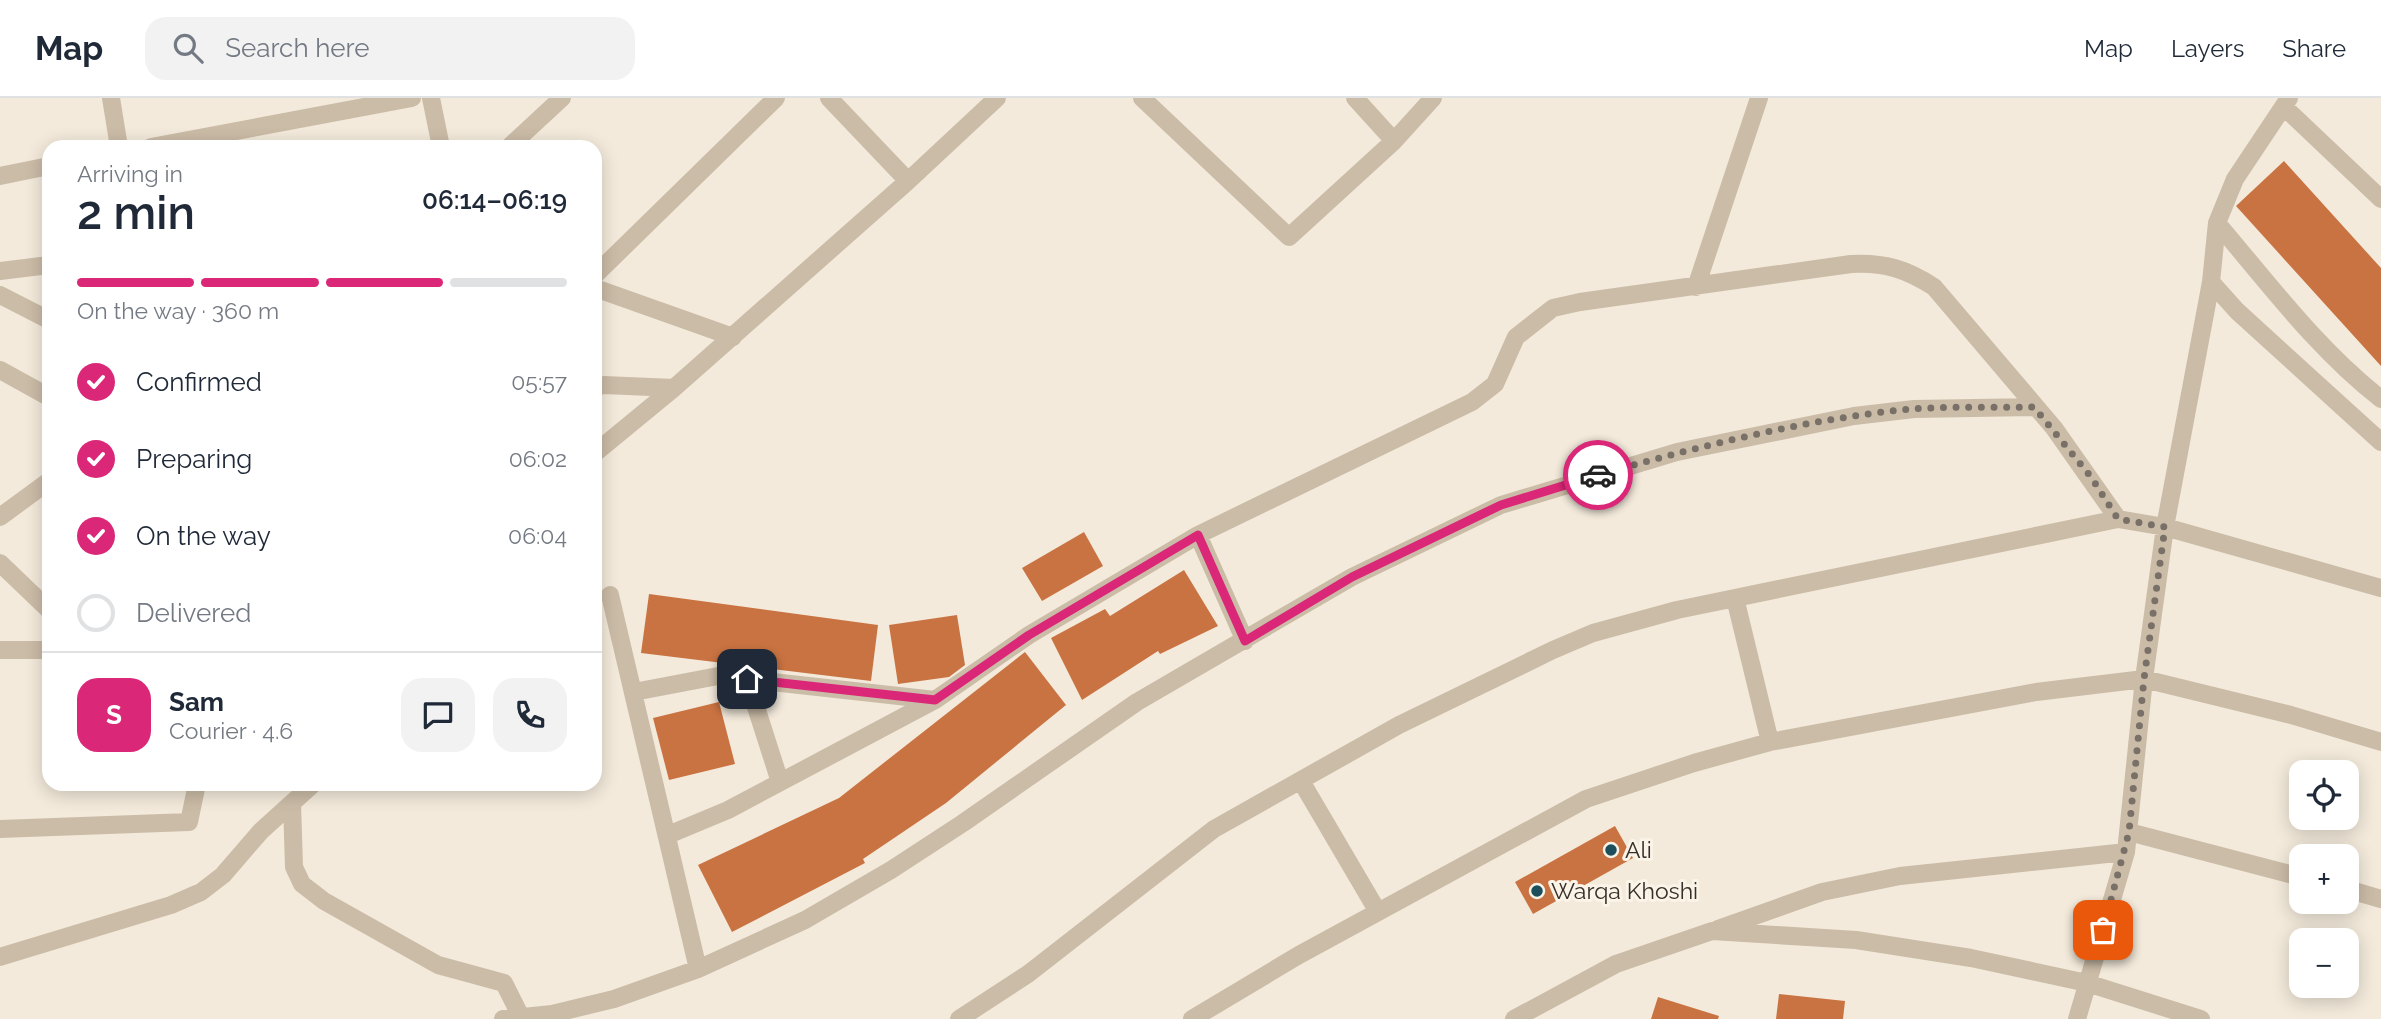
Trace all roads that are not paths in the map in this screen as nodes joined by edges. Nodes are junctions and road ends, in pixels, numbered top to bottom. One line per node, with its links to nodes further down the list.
1 (111, 98): 13 (street)
2 (412, 98): 14 (street)
3 (431, 98): 15 (street)
4 (562, 98): 16 (street)
5 (776, 98): 24 (street)
6 (829, 98): 20 (street)
7 (997, 98): 20 (street)
8 (1142, 98): 17 (street)
9 (1354, 98): 17 (street)
10 (1433, 98): 17 (street)
11 (1759, 98): 28 (street)
12 (2287, 103): 21 (street); 22 (street)
13 (118, 140)
14 (188, 140)
15 (440, 140)
16 (517, 140)
17 (1394, 141)
18 (42, 167): 19 (street)
19 (0, 171)
20 (908, 181): 33 (street)
21 (2381, 199)
22 (2217, 223): 27 (street); 38 (street)
23 (42, 266): 25 (street)
24 (602, 268)
25 (0, 271)
26 (0, 279): 31 (street)
27 (2211, 282): 40 (street); 45 (street)
28 (1696, 287): 39 (street); 46 (street)
29 (602, 290): 33 (street)
30 (0, 295): 31 (street)
31 (18, 304): 32 (street)
32 (42, 316)
33 (733, 337): 36 (street)
34 (0, 370): 37 (street)
35 (602, 385): 36 (street)
36 (674, 388): 41 (street)
37 (42, 393)
38 (2381, 399)
39 (2034, 407): 44 (street); 52 (street)
40 (2381, 442)
41 (602, 446)
42 (42, 486): 43 (street)
43 (0, 517)
44 (2118, 519): 45 (street); 50 (street)
45 (2165, 527): 48 (street); 56 (street)
46 (1198, 535): 52 (street); 58 (street)
47 (0, 563): 51 (street)
48 (2381, 588)
49 (610, 594): 57 (street)
50 (1735, 598): 59 (street); 61 (street)
51 (42, 603)
52 (1245, 641): 76 (street)
53 (42, 649): 54 (street)
54 (0, 650)
55 (747, 679): 57 (street); 58 (street); 62 (street)
56 (2144, 679): 59 (street); 60 (street); 67 (street)
57 (634, 692): 68 (street)
58 (935, 700): 62 (street)
59 (1770, 742): 73 (street)
60 (2381, 742)
61 (1301, 781): 73 (street); 81 (street)
62 (780, 782): 68 (street)
63 (197, 791): 66 (street)
64 (305, 791): 65 (street)
65 (292, 803): 75 (street); 78 (street)
66 (0, 829)
67 (2129, 832): 69 (street); 70 (street)
68 (668, 835): 76 (street)
69 (2126, 852): 74 (street); 77 (street)
70 (2289, 874)
71 (2359, 893): 72 (street)
72 (2381, 899)
73 (1378, 912): 82 (street)
74 (1712, 931): 77 (street); 83 (street)
75 (0, 957)
76 (698, 969): 78 (street)
77 (2087, 983): 79 (street); 84 (street)
78 (522, 1017): 80 (street)
79 (2181, 1017): 85 (street)
80 (503, 1019)
81 (959, 1019)
82 (1192, 1019)
83 (1514, 1019)
84 (2077, 1019)
85 (2201, 1019)

